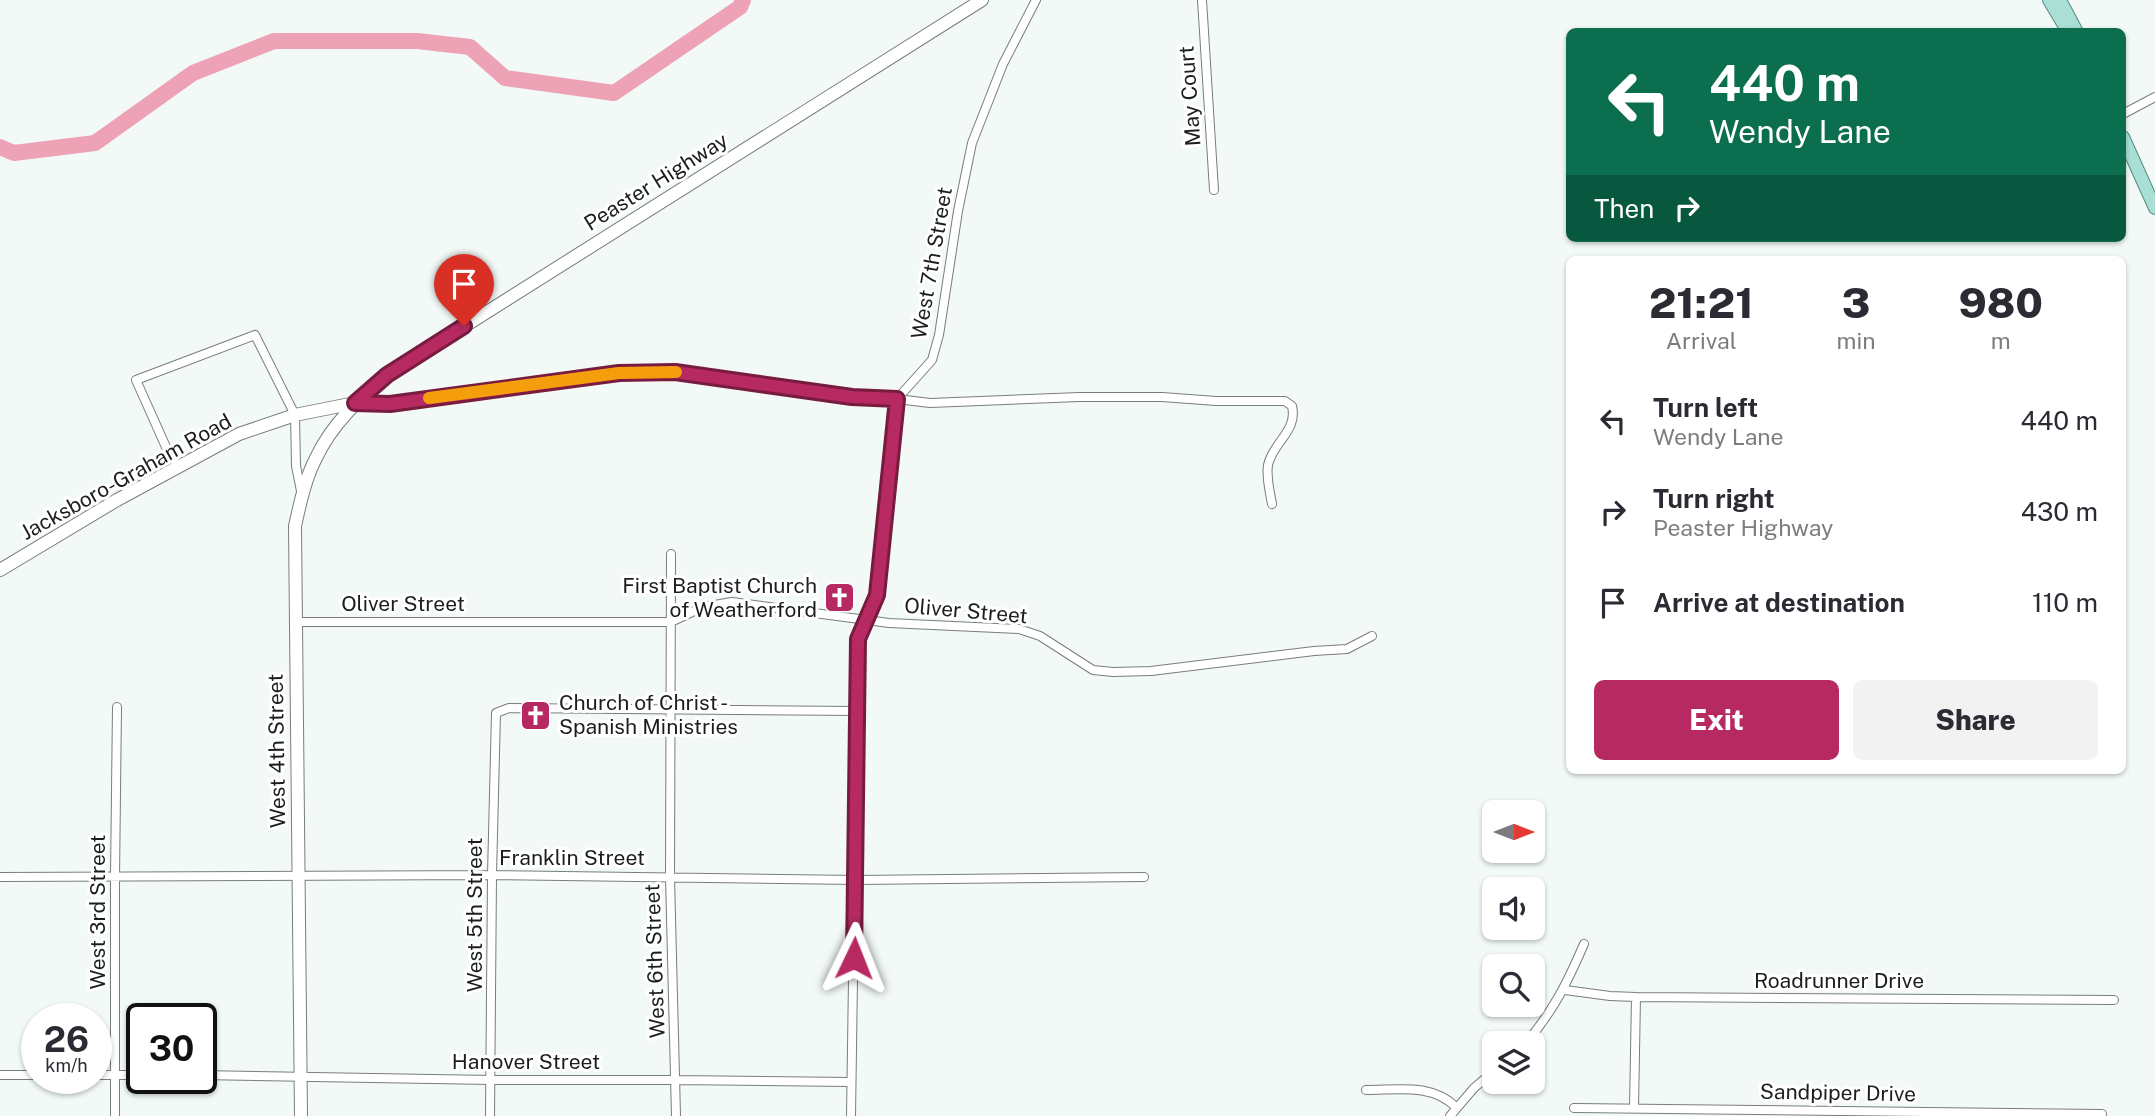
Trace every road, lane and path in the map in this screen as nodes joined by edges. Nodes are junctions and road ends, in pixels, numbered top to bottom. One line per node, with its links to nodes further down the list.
1 (982, 0): 14 (main road, Peaster Highway)
2 (1037, 0): 13 (street, West 7th Street)
3 (1202, 0): 11 (street, May Court)
4 (2049, 0): 6 (main road)
5 (2060, 0): 7 (main road)
6 (2066, 28)
7 (2075, 28)
8 (2155, 97): 9 (street)
9 (2126, 112)
10 (2126, 144): 12 (main road)
11 (1214, 190)
12 (2155, 208)
13 (897, 399): 14 (street); 18 (street); 21 (street)
14 (355, 403): 15 (main road, Jacksboro-Graham Road); 17 (main road, West 4th Street)
15 (295, 415): 16 (main road, Jacksboro-Graham Road); 16 (street); 17 (street)
16 (178, 467): 20 (main road, Jacksboro-Graham Road)
17 (302, 497): 22 (main road, West 4th Street)
18 (1272, 504)
19 (671, 554): 23 (street, West 6th Street)
20 (0, 570)
21 (867, 618): 23 (street, Oliver Street); 24 (street, Oliver Street); 27 (street)
22 (295, 622): 23 (street, Oliver Street); 31 (main road, West 4th Street)
23 (671, 622): 26 (street, West 6th Street)
24 (1372, 636)
25 (117, 707): 30 (street, West 3rd Street)
26 (671, 710): 27 (street); 28 (street, West 5th Street); 32 (street, West 6th Street)
27 (856, 711): 34 (street)
28 (492, 875): 31 (street, Franklin Street); 32 (street, Franklin Street); 47 (street, West 5th Street)
29 (0, 877): 30 (street, Franklin Street)
30 (115, 877): 31 (street, Franklin Street); 43 (street, West 3rd Street)
31 (298, 877): 46 (main road, West 4th Street)
32 (670, 877): 34 (street, Franklin Street); 48 (street, West 6th Street)
33 (1143, 877): 34 (street, Franklin Street)
34 (856, 880): 50 (street)
35 (1584, 944): 36 (street)
36 (1565, 990): 37 (street, Roadrunner Drive); 39 (street)
37 (1636, 997): 38 (street, Roadrunner Drive); 54 (street)
38 (2113, 1000)
39 (1536, 1031)
40 (0, 1075): 41 (street)
41 (21, 1075)
42 (112, 1075): 43 (street)
43 (116, 1075): 44 (street); 57 (street, West 3rd Street)
44 (126, 1075)
45 (217, 1076): 46 (street, Hanover Street)
46 (301, 1076): 47 (street, Hanover Street); 58 (main road, West 4th Street)
47 (491, 1080): 48 (street, Hanover Street); 59 (street, West 5th Street)
48 (676, 1080): 50 (street, Hanover Street); 60 (street, West 6th Street)
49 (1482, 1081): 52 (street)
50 (851, 1082): 61 (street)
51 (1366, 1090): 52 (street)
52 (1455, 1107): 62 (street)
53 (1574, 1108): 54 (street, Sandpiper Drive)
54 (1634, 1108): 55 (street, Sandpiper Drive)
55 (1940, 1114): 56 (street, Sandpiper Drive)
56 (2102, 1114)
57 (115, 1116)
58 (301, 1116)
59 (490, 1116)
60 (676, 1116)
61 (851, 1116)
62 (1450, 1116)

